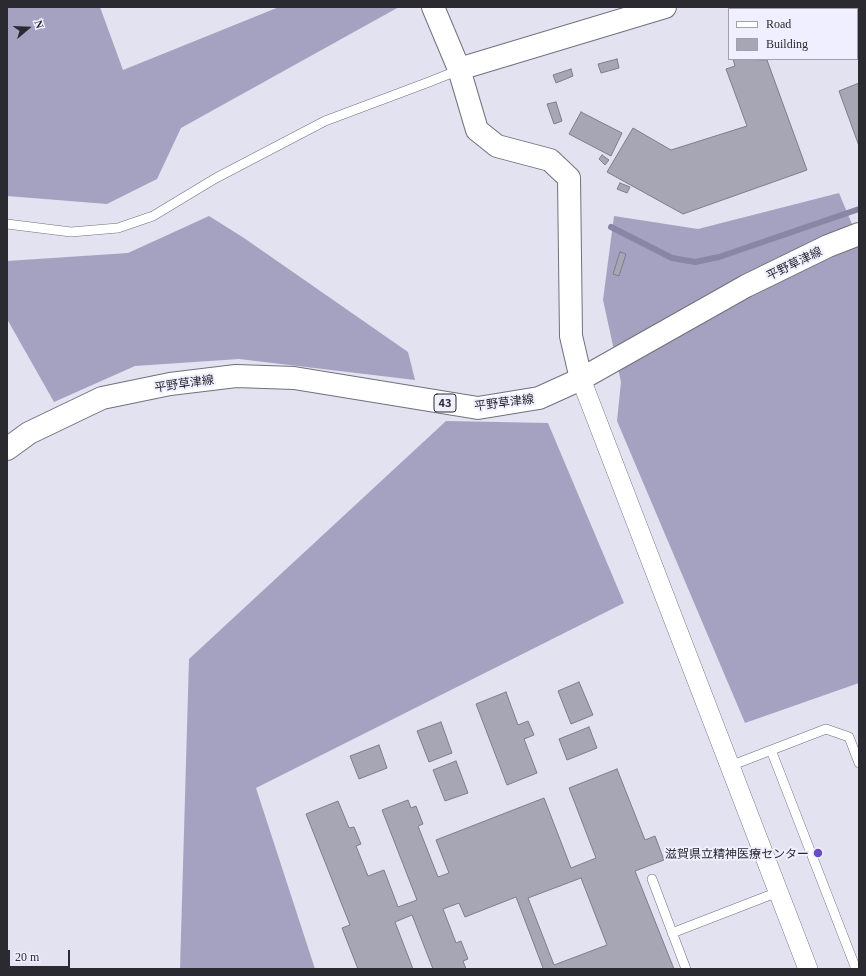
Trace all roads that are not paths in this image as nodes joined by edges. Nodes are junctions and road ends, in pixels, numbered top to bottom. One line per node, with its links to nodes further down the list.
1 (433, 7): 3 (main road)
2 (665, 7): 3 (main road)
3 (459, 70): 4 (lane); 6 (main road)
4 (7, 224)
5 (859, 234): 6 (main road, 平野草津線 / 43)
6 (581, 380): 7 (main road, 平野草津線 / 43); 10 (street)
7 (7, 449)
8 (771, 750): 9 (lane); 10 (lane); 16 (lane)
9 (859, 763)
10 (730, 766): 12 (street)
11 (652, 879): 13 (lane)
12 (778, 892): 13 (lane); 15 (street)
13 (672, 933): 14 (lane)
14 (686, 969)
15 (808, 969)
16 (856, 969)

